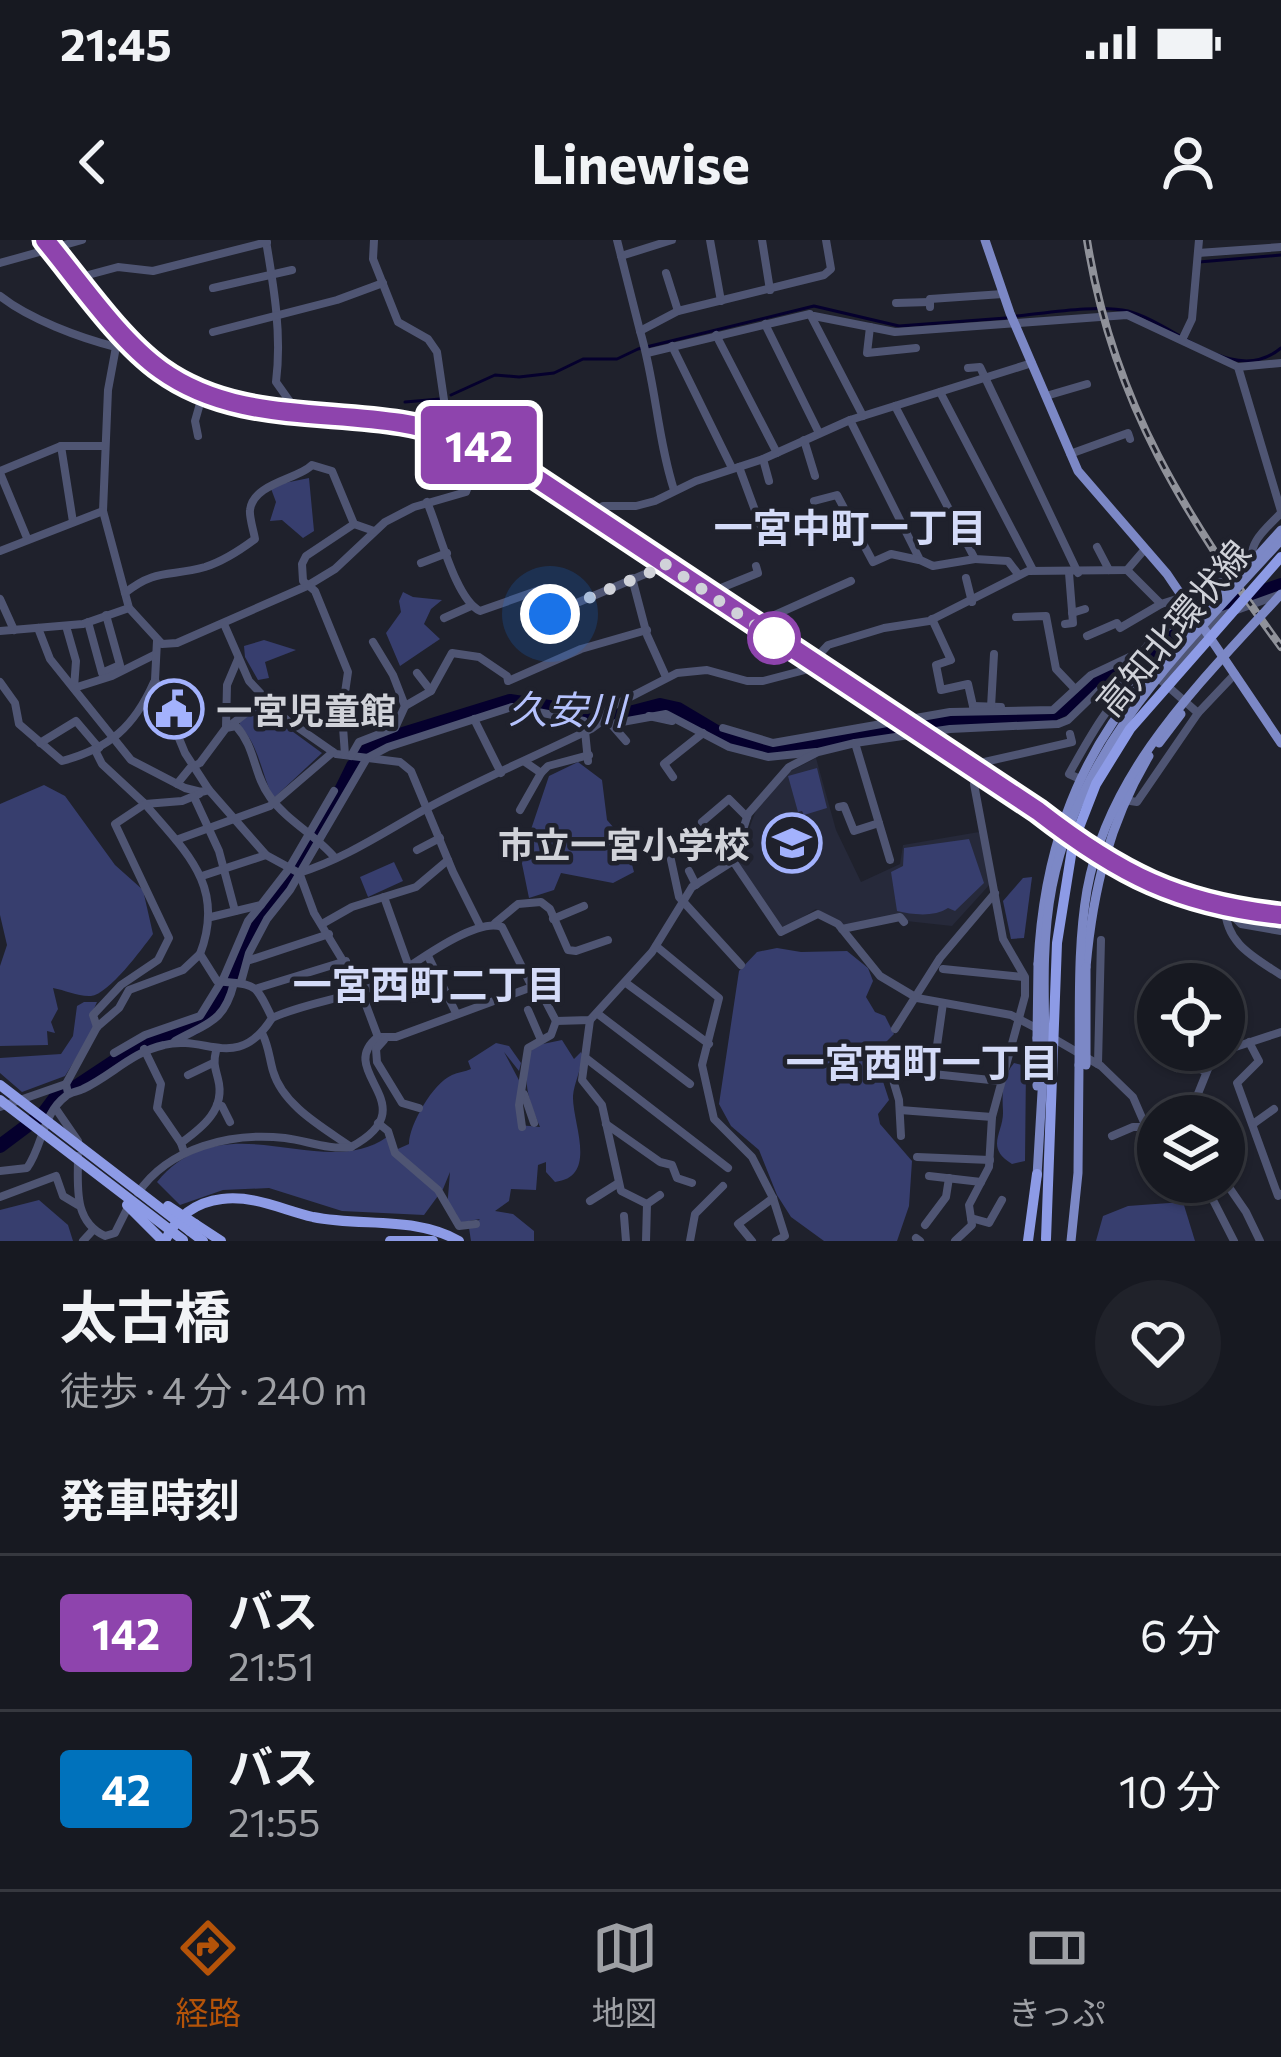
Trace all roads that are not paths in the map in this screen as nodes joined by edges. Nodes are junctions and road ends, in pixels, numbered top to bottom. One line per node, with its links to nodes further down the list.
1 (82, 240): 11 (street)
2 (374, 240): 20 (street)
3 (617, 240): 14 (street)
4 (672, 240): 14 (street)
5 (710, 240): 25 (street)
6 (762, 240): 22 (street)
7 (826, 240): 22 (street)
8 (986, 240): 23 (main road)
9 (1198, 240): 13 (street)
10 (266, 241): 18 (street); 19 (street)
11 (48, 244): 15 (street); 19 (main road)
12 (1277, 247): 13 (street)
13 (1198, 253): 39 (street)
14 (621, 256): 35 (street)
15 (0, 263)
16 (292, 270): 18 (street)
17 (666, 273): 29 (street)
18 (273, 276): 21 (street); 31 (street)
19 (77, 278): 38 (main road)
20 (383, 283): 31 (street); 58 (street)
21 (213, 288)
22 (770, 290): 25 (street)
23 (1003, 294): 26 (street); 32 (main road)
24 (0, 296): 27 (street)
25 (721, 301): 29 (street)
26 (896, 303)
27 (11, 304): 28 (street); 41 (street)
28 (0, 308)
29 (678, 311): 35 (street)
30 (814, 316): 33 (street); 34 (street); 55 (street)
31 (276, 317): 36 (street); 54 (street)
32 (1012, 318): 34 (street); 39 (street); 44 (main road)
33 (765, 324): 37 (street); 57 (street)
34 (870, 327): 42 (street)
35 (640, 331): 43 (street)
36 (213, 332)
37 (716, 335): 40 (street); 65 (street)
38 (127, 336): 41 (street); 51 (main road)
39 (1184, 336): 46 (street)
40 (672, 346): 43 (street); 68 (street)
41 (116, 347): 64 (street)
42 (916, 348)
43 (646, 349): 72 (street)
44 (1031, 363): 48 (street); 52 (main road)
45 (1281, 363): 46 (street)
46 (1238, 367): 77 (street)
47 (968, 368): 48 (street)
48 (985, 378): 50 (street); 99 (street)
49 (1087, 384): 52 (street)
50 (940, 392): 53 (street); 97 (street)
51 (203, 393): 54 (main road); 59 (street)
52 (1046, 396): 66 (main road)
53 (896, 406): 55 (street); 91 (street)
54 (298, 413): 58 (main road)
55 (863, 416): 56 (street)
56 (850, 420): 57 (street); 92 (street)
57 (819, 433): 61 (street)
58 (448, 434): 62 (main road)
59 (198, 436)
60 (1130, 439): 66 (street)
61 (804, 440): 65 (street); 70 (street)
62 (468, 441): 75 (street); 78 (main road)
63 (61, 446): 64 (street); 69 (street); 79 (street)
64 (104, 446): 76 (street)
65 (777, 453): 67 (street)
66 (1070, 454): 88 (main road)
67 (763, 459): 68 (street); 71 (street)
68 (736, 467): 72 (street); 83 (street)
69 (0, 472): 73 (street)
70 (815, 476)
71 (769, 481)
72 (674, 490): 78 (street)
73 (4, 496): 84 (street)
74 (814, 501): 92 (street)
75 (427, 502): 82 (street); 89 (street)
76 (104, 511): 79 (street); 108 (street)
77 (1281, 511): 107 (street)
78 (590, 514): 93 (main road)
79 (73, 522): 84 (street)
80 (354, 524): 82 (street); 106 (street); 108 (street)
81 (1281, 530): 191 (main road, bridge)
82 (374, 531): 106 (street)
83 (763, 532)
84 (27, 538): 87 (street)
85 (1281, 541): 274 (main road, 高知北環状線, bridge)
86 (1097, 547): 96 (street)
87 (1, 548)
88 (1145, 549): 98 (street); 109 (main road)
89 (447, 553): 94 (street); 115 (street)
90 (1281, 556): 342 (highway, bridge)
91 (975, 559): 92 (street); 101 (street)
92 (920, 560)
93 (662, 562): 102 (street); 110 (main road)
94 (421, 563)
95 (755, 566): 110 (street)
96 (1109, 569): 98 (street); 99 (street)
97 (1033, 570): 99 (street); 101 (street)
98 (1127, 570): 114 (street)
99 (1074, 573): 119 (street)
100 (1281, 573): 107 (street)
101 (1018, 574): 113 (street)
102 (632, 578): 118 (street); 132 (street)
103 (966, 578): 113 (street)
104 (851, 581): 129 (street)
105 (1220, 582): 120 (street)
106 (307, 586): 126 (street); 183 (street)
107 (1263, 588): 111 (street); 134 (street)
108 (125, 593): 116 (street)
109 (1183, 597): 114 (street); 120 (main road)
110 (715, 598): 129 (main road)
111 (1281, 598): 195 (main road, 高知北環状線, bridge); 284 (main road, 高知北環状線, bridge)
112 (0, 599): 131 (street)
113 (972, 602): 124 (street)
114 (1161, 604): 136 (street)
115 (471, 607): 118 (street); 123 (street)
116 (130, 608): 121 (street); 137 (street)
117 (1085, 609): 119 (street)
118 (553, 613): 135 (street)
119 (1072, 613): 127 (street)
120 (1193, 613): 134 (main road); 139 (street)
121 (106, 615): 125 (street); 145 (street)
122 (1016, 617): 153 (street)
123 (444, 618)
124 (932, 620): 143 (street); 159 (street)
125 (88, 622): 128 (street); 145 (street)
126 (224, 624): 137 (street); 142 (street)
127 (1065, 624)
128 (66, 626): 130 (street); 152 (street)
129 (758, 627): 143 (main road)
130 (38, 628): 131 (street); 152 (street)
131 (14, 630): 133 (street)
132 (647, 630): 148 (street); 154 (street)
133 (0, 631)
134 (1205, 631): 147 (main road); 150 (street)
135 (546, 632)
136 (1087, 636)
137 (157, 641): 141 (street)
138 (373, 642): 158 (street)
139 (1144, 652): 144 (street); 153 (street)
140 (994, 654): 160 (street)
141 (154, 656): 149 (street); 152 (street)
142 (238, 659): 156 (street); 168 (street)
143 (811, 663): 148 (street); 164 (main road)
144 (1143, 668): 150 (street); 155 (street); 170 (street)
145 (102, 673): 152 (street)
146 (417, 673): 154 (street)
147 (1235, 674): 162 (street); 179 (main road)
148 (666, 677): 167 (street)
149 (155, 680): 175 (street); 186 (street)
150 (1163, 681): 162 (street)
151 (0, 682): 177 (street)
152 (78, 682): 175 (street)
153 (1076, 689): 160 (street); 161 (street)
154 (430, 691): 158 (street)
155 (1116, 698): 157 (street); 174 (street)
156 (264, 699): 168 (street); 181 (street)
157 (1104, 700)
158 (405, 706): 183 (street)
159 (973, 706): 160 (street); 161 (street)
160 (991, 707)
161 (955, 712): 164 (street); 170 (street)
162 (1198, 713): 195 (street)
163 (648, 715): 166 (street); 167 (street); 173 (street)
164 (896, 718): 169 (street); 172 (main road)
165 (474, 719): 171 (street); 184 (street); 187 (street)
166 (672, 721)
167 (606, 723): 171 (street); 176 (street)
168 (228, 727): 186 (street); 196 (street)
169 (723, 728)
170 (950, 729): 172 (street)
171 (586, 731): 185 (street); 189 (street)
172 (917, 732): 178 (street); 188 (main road)
173 (703, 734): 182 (street); 190 (street)
174 (1088, 738): 188 (street); 191 (street)
175 (117, 739): 180 (street); 192 (street)
176 (626, 742)
177 (40, 743): 180 (street); 180 (street)
178 (855, 743): 182 (street); 204 (street)
179 (1281, 743)
180 (97, 749): 197 (street)
181 (333, 752): 183 (street); 196 (street)
182 (818, 752): 201 (street)
183 (348, 756): 184 (street)
184 (367, 758): 198 (street); 210 (street)
185 (526, 761): 187 (street); 189 (street)
186 (194, 766): 192 (street); 194 (street)
187 (501, 772): 198 (street)
188 (977, 772): 205 (main road); 225 (street)
189 (541, 773): 200 (street)
190 (673, 776)
191 (1080, 778): 205 (main road)
192 (177, 784): 194 (street)
193 (334, 791): 207 (street)
194 (202, 793): 197 (street); 202 (street); 206 (street)
195 (1124, 800): 214 (main road, 高知北環状線)
196 (274, 802): 202 (street); 207 (street)
197 (145, 804): 209 (street); 267 (street)
198 (428, 807): 208 (street); 215 (street)
199 (839, 807): 204 (street)
200 (520, 810)
201 (747, 818): 203 (street); 218 (street)
202 (237, 820): 206 (street); 213 (street)
203 (702, 822)
204 (879, 823): 217 (street)
205 (1059, 827): 214 (main road); 274 (main road, bridge)
206 (210, 830): 209 (street); 219 (street)
207 (312, 832): 210 (street); 220 (street)
208 (440, 838): 211 (street); 212 (street)
209 (176, 841): 223 (street)
210 (321, 841): 215 (street); 222 (street)
211 (417, 850)
212 (449, 853): 226 (street); 238 (street)
213 (266, 856): 219 (street); 220 (street)
214 (1103, 857): 230 (main road); 284 (main road, 高知北環状線, bridge)
215 (335, 858): 222 (street)
216 (671, 860): 227 (street)
217 (890, 860)
218 (733, 861): 224 (street); 239 (street)
219 (222, 869): 223 (street); 231 (street)
220 (288, 871): 222 (street); 228 (street)
221 (689, 871): 224 (street)
222 (299, 873): 237 (street); 247 (street)
223 (202, 876): 233 (street)
224 (695, 885): 227 (street)
225 (996, 892): 253 (street); 259 (street)
226 (384, 897): 237 (street); 250 (street)
227 (682, 900): 244 (street); 249 (street)
228 (261, 905): 231 (street); 254 (street)
229 (584, 906): 234 (street)
230 (1225, 908): 232 (main road); 240 (street); 252 (street)
231 (235, 911): 233 (street)
232 (1281, 915)
233 (211, 917): 245 (street)
234 (553, 919): 236 (street); 242 (street)
235 (904, 922): 239 (street)
236 (495, 923): 238 (street); 256 (street)
237 (322, 924): 241 (street)
238 (481, 926): 246 (street)
239 (842, 929): 259 (street)
240 (1281, 931)
241 (329, 934): 247 (street); 248 (street)
242 (608, 940)
243 (1100, 940): 284 (street)
244 (656, 946): 255 (street); 277 (street)
245 (200, 954): 254 (street); 267 (street)
246 (428, 956): 250 (street); 262 (street)
247 (249, 961): 254 (street)
248 (346, 961): 257 (street); 258 (street)
249 (741, 965)
250 (410, 967): 258 (street)
251 (943, 970): 253 (street)
252 (1281, 975)
253 (1025, 977): 264 (street)
254 (230, 982): 257 (street); 272 (street); 276 (street)
255 (626, 983): 263 (street); 277 (street)
256 (532, 987): 262 (street); 266 (street)
257 (258, 988): 265 (street)
258 (360, 989): 265 (street); 271 (street)
259 (917, 998): 260 (street); 268 (street)
260 (943, 1003): 264 (street); 287 (street)
261 (528, 1010): 273 (street)
262 (456, 1012): 271 (street)
263 (594, 1017): 266 (street); 282 (street); 288 (street)
264 (1018, 1017): 284 (street); 287 (street)
265 (272, 1018): 269 (street)
266 (556, 1022): 273 (street)
267 (97, 1027): 290 (street)
268 (896, 1029)
269 (262, 1033): 279 (street); 310 (street)
270 (1281, 1033): 275 (street)
271 (381, 1038): 296 (street); 302 (street)
272 (140, 1039): 278 (street); 280 (street)
273 (541, 1040): 291 (street)
274 (1041, 1040): 316 (main road, 高知北環状線)
275 (1249, 1042): 285 (street); 305 (street)
276 (171, 1043): 278 (street); 279 (street)
277 (709, 1044): 326 (street)
278 (145, 1051): 290 (street); 311 (street)
279 (216, 1051): 283 (street)
280 (114, 1053)
281 (886, 1053): 299 (street)
282 (587, 1059): 304 (street); 314 (street)
283 (213, 1064): 286 (street); 294 (street)
284 (1088, 1065): 297 (street); 358 (main road, 高知北環状線)
285 (1206, 1072): 292 (street)
286 (188, 1075)
287 (1000, 1081): 300 (street)
288 (691, 1084)
289 (0, 1085): 339 (highway, bridge)
290 (67, 1089): 293 (street); 295 (street)
291 (523, 1093): 303 (street); 306 (street)
292 (1197, 1095)
293 (0, 1102): 339 (highway, bridge); 345 (highway, bridge)
294 (217, 1105): 301 (street); 311 (street)
295 (56, 1108): 315 (street); 332 (street)
296 (419, 1108)
297 (1137, 1108)
298 (1274, 1109): 305 (street)
299 (900, 1110): 300 (street); 308 (street)
300 (992, 1117): 313 (street)
301 (230, 1122)
302 (378, 1123): 310 (street); 335 (street)
303 (534, 1123)
304 (604, 1124): 320 (street); 321 (street)
305 (1253, 1124): 324 (street)
306 (522, 1127)
307 (1137, 1127): 309 (street)
308 (901, 1136)
309 (1112, 1136)
310 (351, 1147): 311 (street)
311 (183, 1148): 337 (street)
312 (917, 1156): 313 (street)
313 (990, 1160): 319 (street)
314 (728, 1168)
315 (0, 1171)
316 (1037, 1174): 357 (highway)
317 (929, 1176): 318 (street)
318 (949, 1178): 319 (street); 336 (street)
319 (981, 1182): 334 (street)
320 (692, 1183)
321 (617, 1184): 328 (street); 331 (street)
322 (723, 1186): 353 (street)
323 (660, 1195): 331 (street)
324 (1281, 1195)
325 (0, 1197): 332 (street)
326 (773, 1198): 341 (street); 354 (street)
327 (1002, 1200): 334 (street)
328 (590, 1201)
329 (1215, 1203): 359 (street)
330 (1238, 1203): 360 (street)
331 (647, 1204): 352 (street)
332 (78, 1205): 338 (street)
333 (624, 1216): 351 (street)
334 (972, 1222): 355 (street); 356 (street)
335 (476, 1224)
336 (925, 1225)
337 (120, 1226): 340 (street); 344 (street)
338 (93, 1230): 340 (street); 343 (street)
339 (188, 1234): 346 (highway); 347 (highway)
340 (105, 1239)
341 (782, 1239)
342 (1046, 1240)
343 (83, 1241)
344 (123, 1241)
345 (164, 1241): 350 (highway)
346 (203, 1241)
347 (220, 1241)
348 (390, 1241): 349 (highway)
349 (433, 1241)
350 (459, 1241)
351 (626, 1241)
352 (646, 1241)
353 (690, 1241)
354 (752, 1241)
355 (955, 1241)
356 (976, 1241)
357 (1029, 1241)
358 (1071, 1241)
359 (1234, 1241)
360 (1260, 1241)

